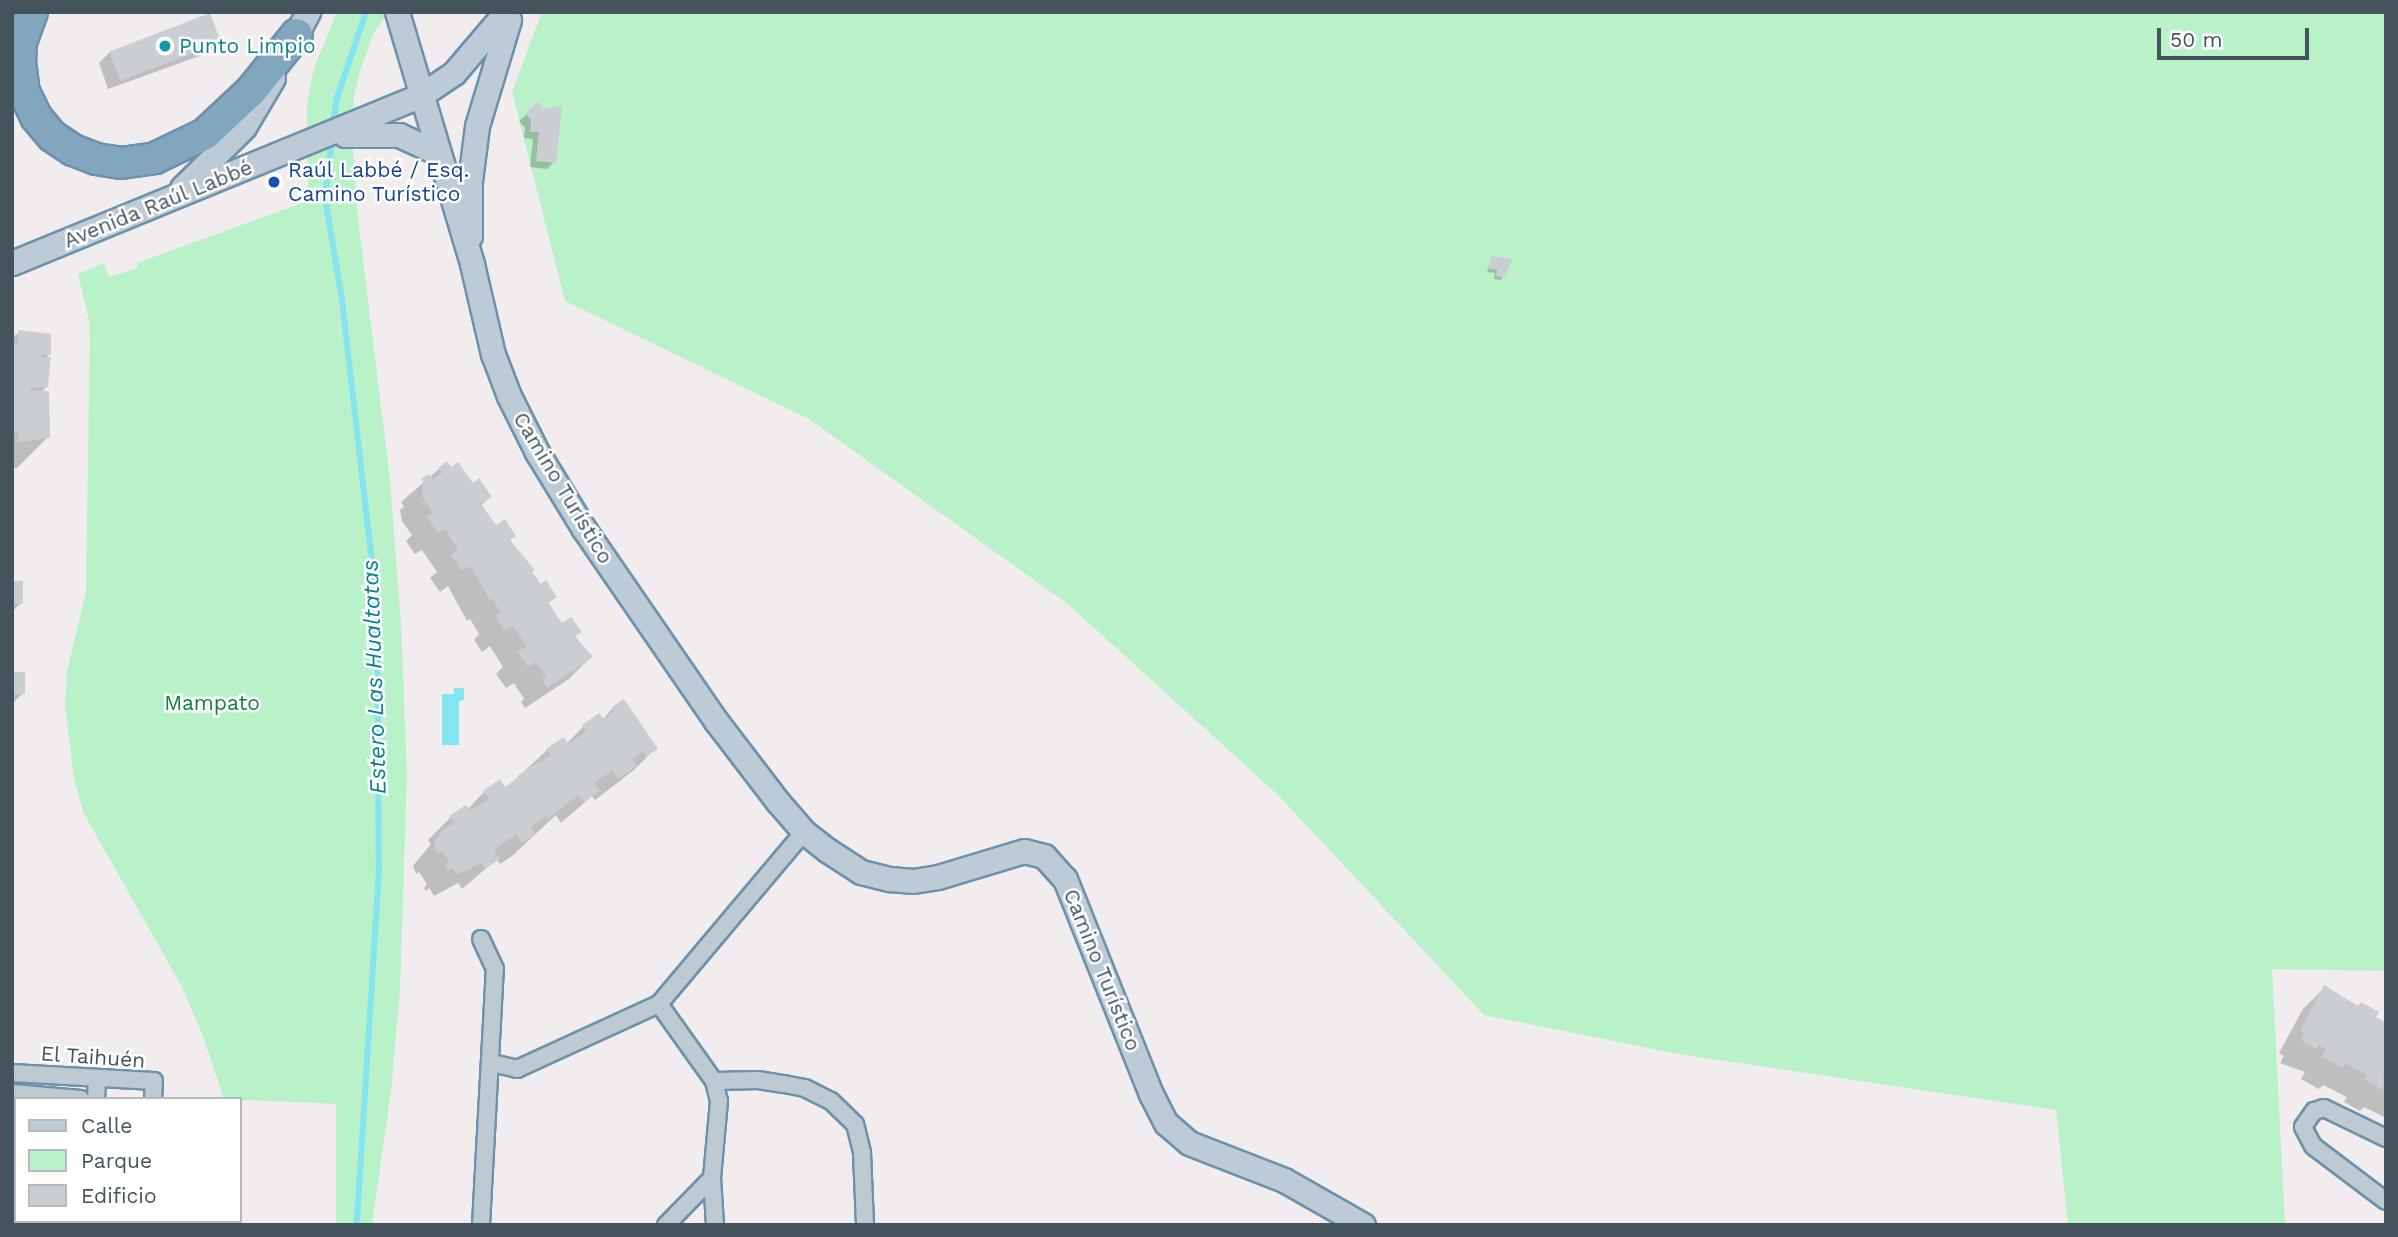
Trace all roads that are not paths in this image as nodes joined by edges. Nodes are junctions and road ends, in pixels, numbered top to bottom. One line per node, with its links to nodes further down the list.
1 (32, 12): 4 (highway)
2 (397, 12): 5 (main road, Camino Turístico)
3 (509, 12): 5 (main road, Avenida Raúl Labbé); 10 (main road)
4 (302, 23): 8 (main road)
5 (420, 96): 6 (main road, Avenida Raúl Labbé); 7 (main road, Camino Turístico)
6 (373, 123): 7 (main road); 8 (main road, Avenida Raúl Labbé)
7 (436, 152): 10 (main road, Camino Turístico)
8 (172, 197): 9 (main road, Avenida Raúl Labbé)
9 (12, 263)
10 (472, 264): 11 (main road, Camino Turístico)
11 (804, 832): 13 (street); 29 (main road, Camino Turístico)
12 (481, 939): 14 (street)
13 (659, 1004): 14 (street); 17 (street)
14 (492, 1063): 25 (street)
15 (12, 1073): 16 (street, El Taihuén)
16 (97, 1079): 20 (street); 21 (street, El Taihuén)
17 (714, 1081): 23 (street); 28 (street)
18 (12, 1093): 19 (street, El Taihuén)
19 (57, 1097)
20 (96, 1097)
21 (153, 1097)
22 (2386, 1138): 24 (street)
23 (712, 1178): 26 (street); 27 (street)
24 (2386, 1201)
25 (481, 1225)
26 (666, 1225)
27 (715, 1225)
28 (865, 1225)
29 (1363, 1225)

